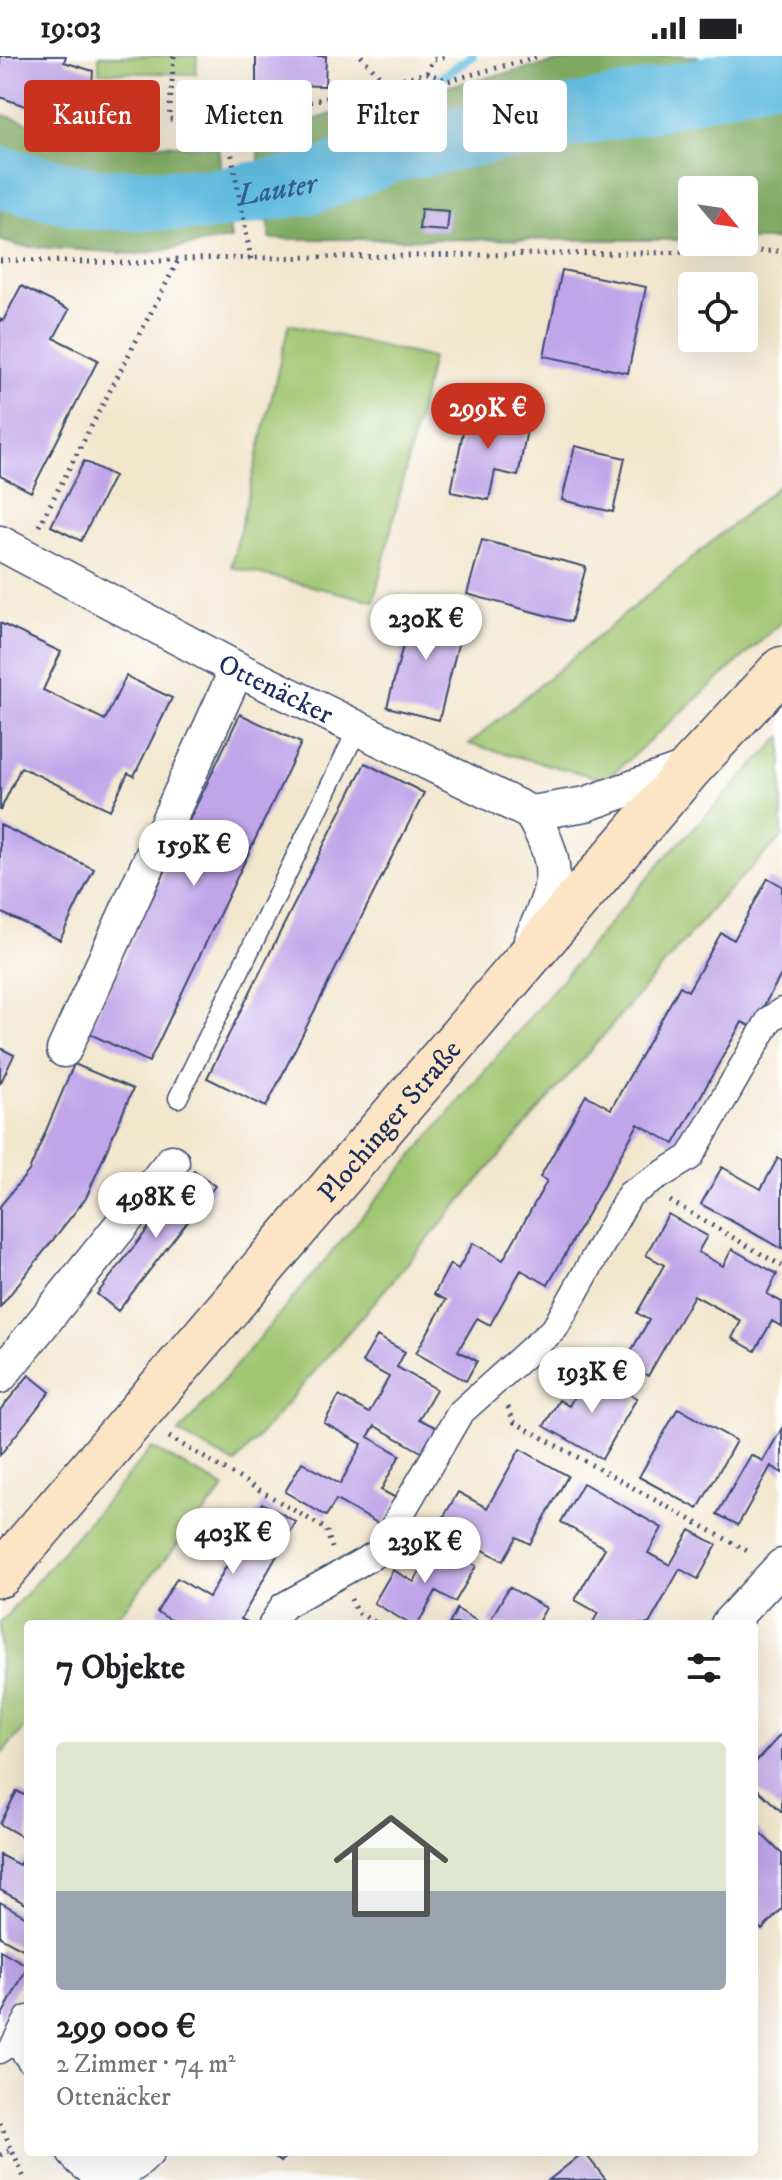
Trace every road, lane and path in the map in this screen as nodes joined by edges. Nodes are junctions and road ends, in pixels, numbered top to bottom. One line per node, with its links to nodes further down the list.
1 (174, 56): 8 (path)
2 (361, 56): 6 (path)
3 (448, 56): 5 (path)
4 (541, 56): 5 (path)
5 (427, 73): 7 (path)
6 (383, 80)
7 (394, 80)
8 (176, 120)
9 (231, 152): 12 (path)
10 (782, 251): 12 (path)
11 (179, 259): 12 (path); 13 (path); 14 (path)
12 (251, 259)
13 (0, 260)
14 (12, 549): 15 (street, Ottenäcker)
15 (237, 669): 17 (street, Ottenäcker); 22 (street)
16 (782, 669): 18 (main road, Plochinger Straße)
17 (358, 728): 19 (street, Ottenäcker); 23 (lane)
18 (691, 767): 19 (street); 20 (main road, Plochinger Straße)
19 (531, 813): 20 (street)
20 (516, 974): 29 (main road, Plochinger Straße)
21 (782, 1011): 25 (street)
22 (64, 1050)
23 (178, 1098)
24 (172, 1162): 27 (street)
25 (654, 1177): 26 (path); 28 (street)
26 (782, 1266)
27 (0, 1376)
28 (497, 1380): 30 (path); 31 (street)
29 (137, 1418): 31 (path); 32 (main road, Plochinger Straße)
30 (781, 1568): 34 (street)
31 (339, 1573): 33 (street)
32 (0, 1575)
33 (274, 1620)
34 (732, 1620)
35 (24, 2029): 36 (street)
36 (14, 2054)
37 (0, 2123): 38 (path)
38 (13, 2149): 39 (path); 42 (path)
39 (0, 2155)
40 (77, 2156): 41 (street)
41 (142, 2156)
42 (25, 2180)

